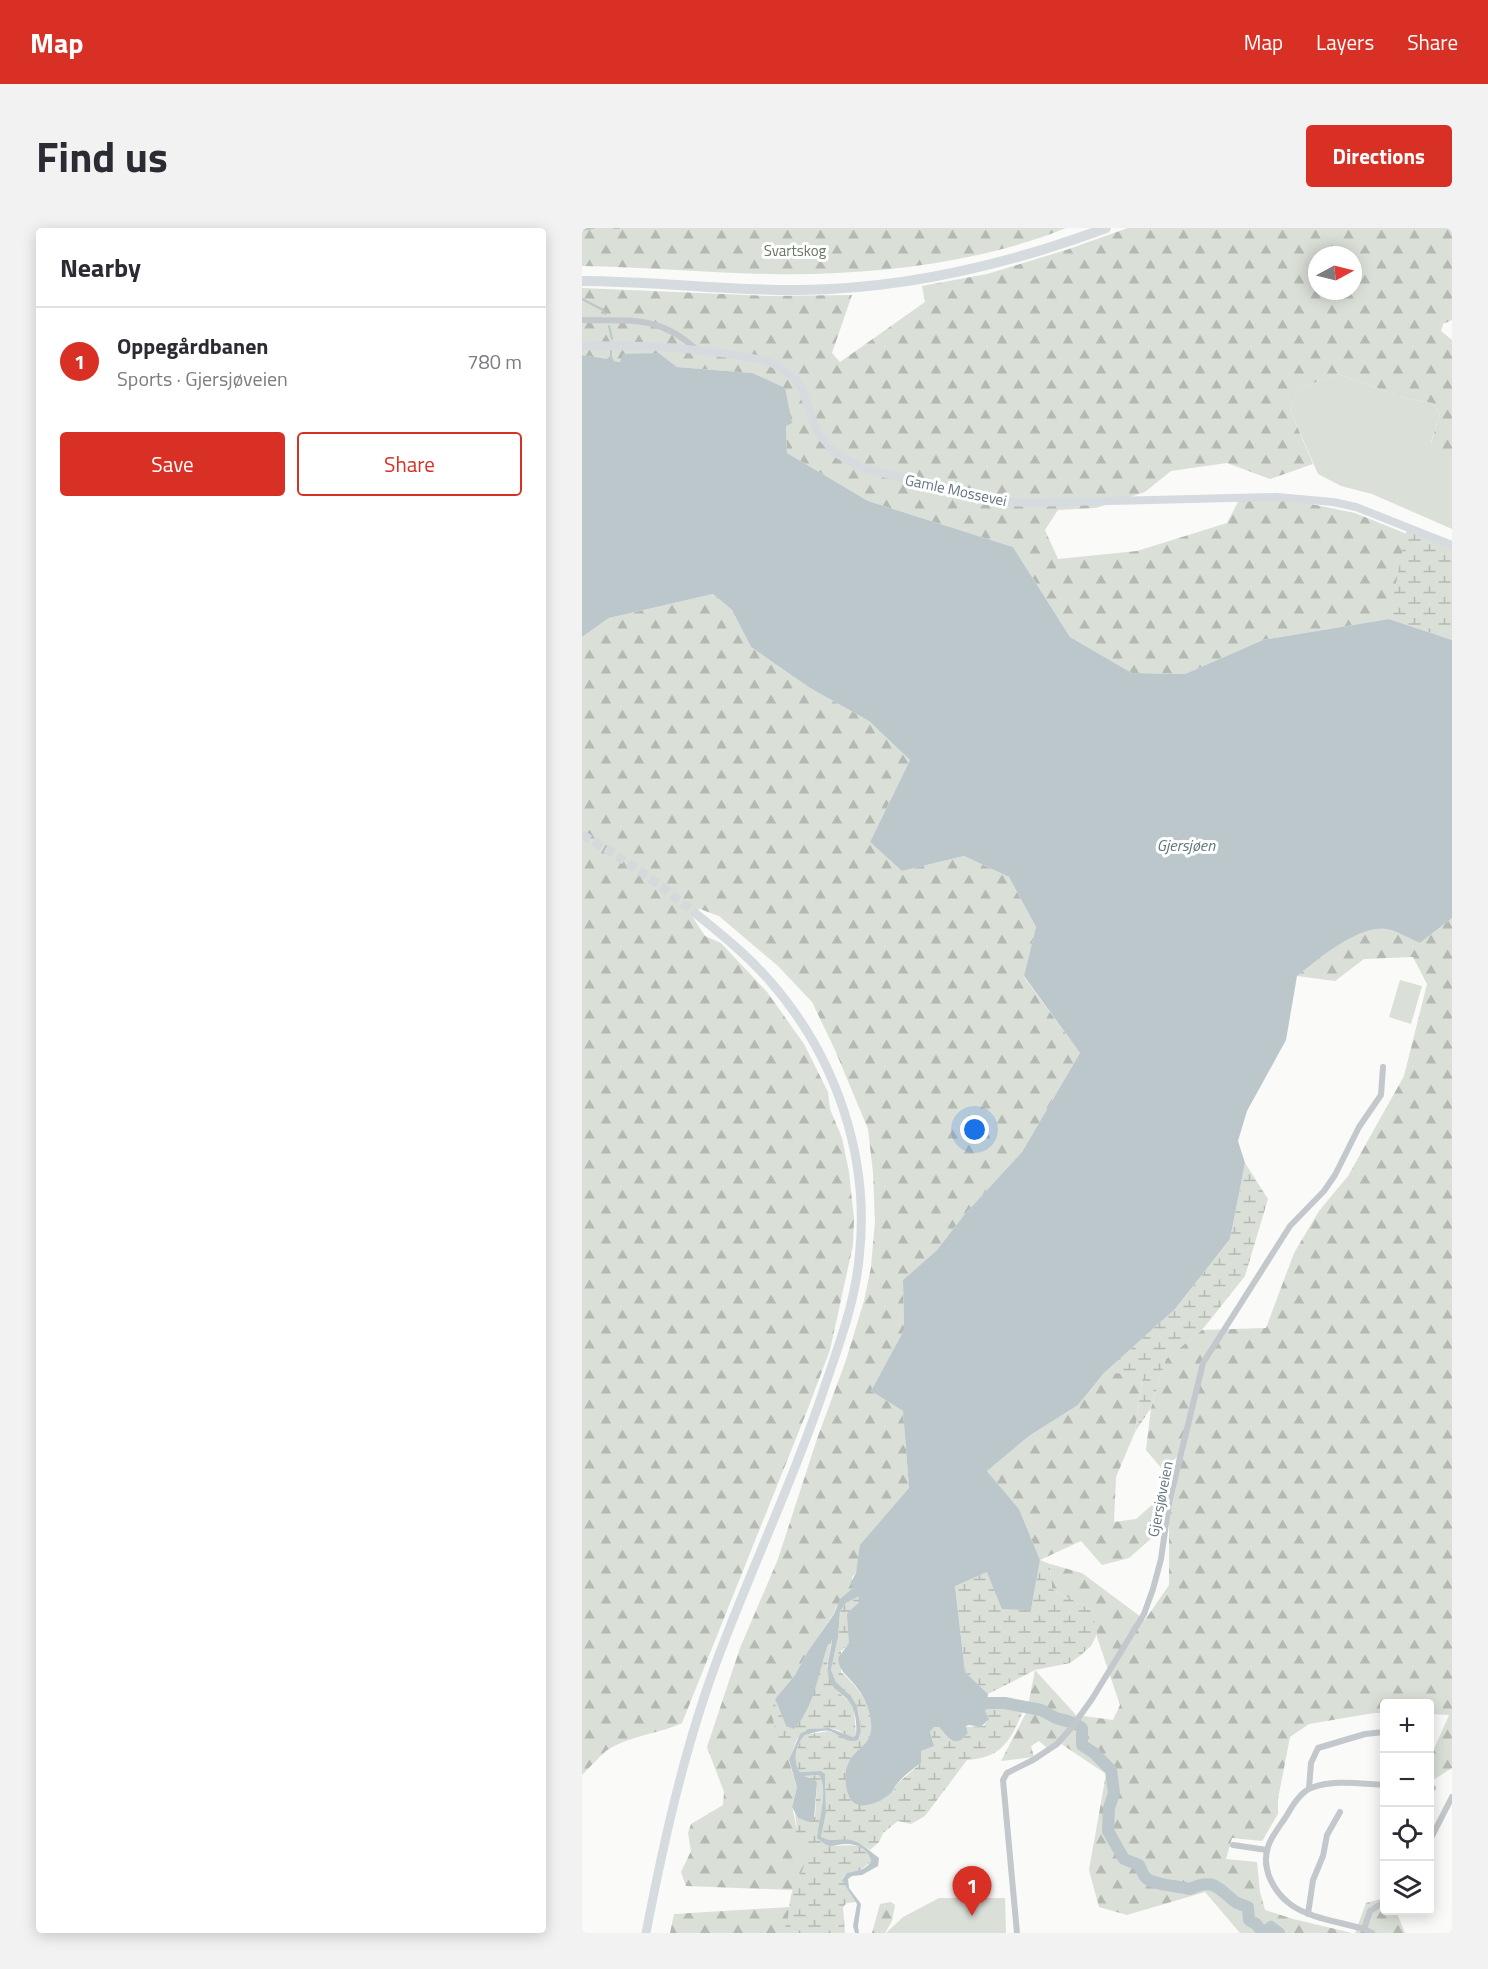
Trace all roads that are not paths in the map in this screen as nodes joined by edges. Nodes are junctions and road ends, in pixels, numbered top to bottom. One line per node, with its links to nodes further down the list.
1 (1089, 228): 3 (highway)
2 (1106, 228): 4 (highway)
3 (582, 276)
4 (582, 281)
5 (582, 320): 7 (street)
6 (582, 345): 7 (main road, Gamle Mossevei)
7 (698, 351): 8 (main road, Gamle Mossevei)
8 (1452, 545)
9 (695, 913): 22 (main road)
10 (1383, 1067): 23 (street, Gjersjøveien)
11 (1380, 1732): 13 (street)
12 (1380, 1785): 13 (street)
13 (1309, 1788): 18 (street)
14 (1452, 1797): 16 (street)
15 (1340, 1812): 20 (street)
16 (1434, 1832)
17 (1233, 1845): 18 (street)
18 (1267, 1850): 20 (street)
19 (1380, 1905): 21 (street)
20 (1308, 1914): 21 (street)
21 (1364, 1929): 24 (street)
22 (646, 1933)
23 (1017, 1933)
24 (1372, 1933)

